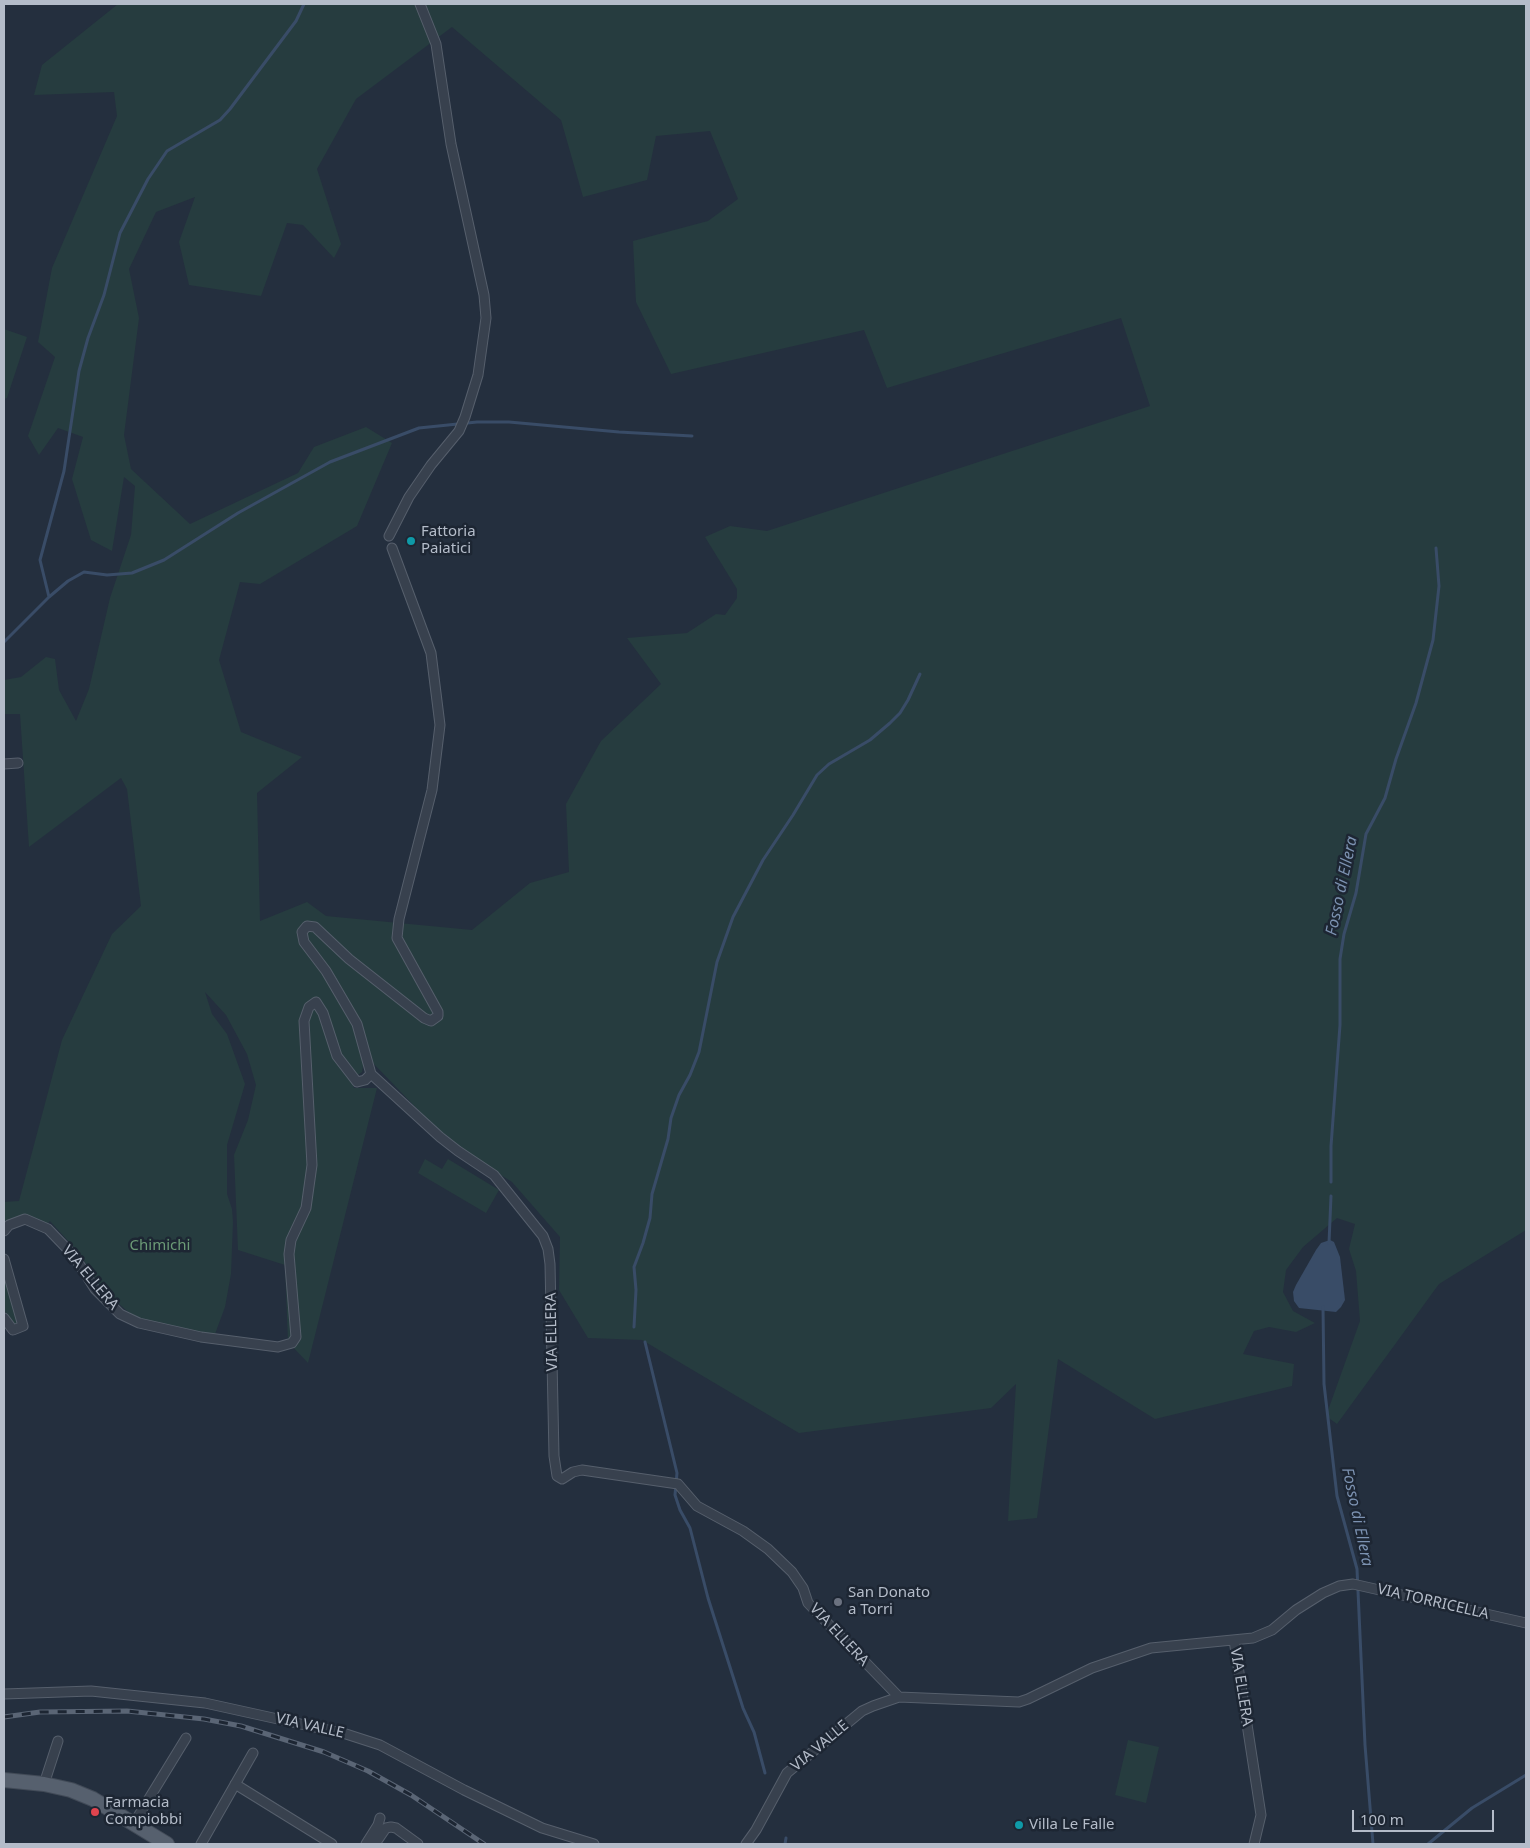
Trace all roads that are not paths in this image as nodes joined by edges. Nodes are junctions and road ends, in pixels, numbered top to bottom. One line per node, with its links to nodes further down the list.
1 (420, 4): 2 (street)
2 (389, 536)
3 (392, 548): 6 (street)
4 (18, 763): 5 (street)
5 (4, 764)
6 (371, 1074): 7 (street, VIA ELLERA); 13 (street, VIA ELLERA)
7 (4, 1231)
8 (4, 1258): 9 (street)
9 (4, 1318)
10 (1526, 1623): 11 (street, VIA TORRICELLA)
11 (1234, 1640): 13 (street, VIA ELLERA); 30 (street, VIA ELLERA)
12 (4, 1694): 28 (street, VIA VALLE)
13 (899, 1698): 29 (street, VIA VALLE)
14 (186, 1738): 21 (street)
15 (58, 1741): 18 (street)
16 (253, 1753): 19 (street)
17 (4, 1780): 18 (main road)
18 (44, 1784): 21 (main road)
19 (235, 1784): 23 (street); 24 (street)
20 (380, 1818): 25 (street)
21 (134, 1823): 22 (main road)
22 (167, 1844)
23 (201, 1844)
24 (332, 1844)
25 (366, 1844)
26 (375, 1844): 27 (street)
27 (418, 1844)
28 (594, 1844)
29 (746, 1844)
30 (1254, 1844)

